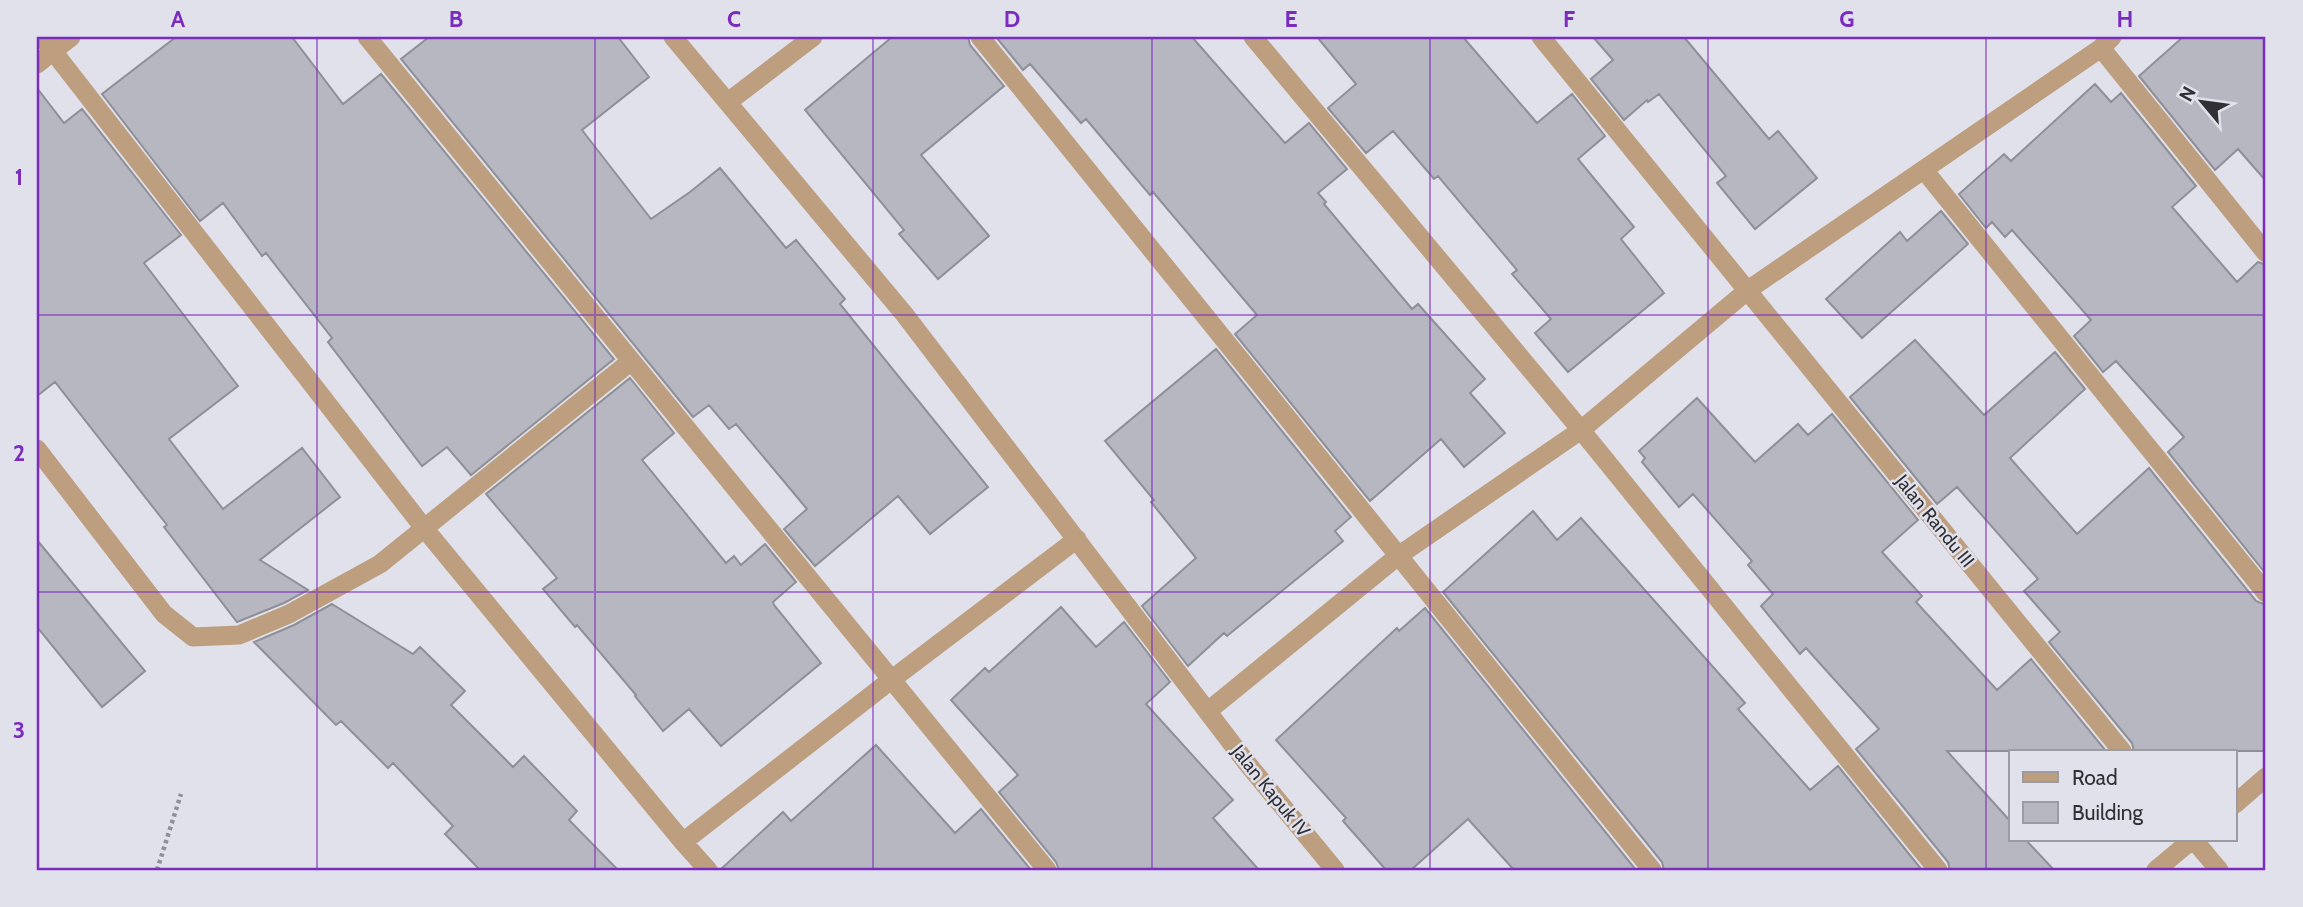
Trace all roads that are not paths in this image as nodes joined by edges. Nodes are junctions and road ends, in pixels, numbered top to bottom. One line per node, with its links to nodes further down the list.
1 (71, 37): 9 (street)
2 (367, 37): 15 (street)
3 (673, 37): 11 (street, Jalan Kapuk IV)
4 (813, 37): 11 (street)
5 (980, 37): 20 (street)
6 (1253, 37): 16 (street)
7 (1541, 37): 14 (street, Jalan Randu III)
8 (2106, 43): 12 (street); 13 (street)
9 (48, 44): 10 (street); 18 (street)
10 (37, 64)
11 (728, 102): 19 (street, Jalan Kapuk IV)
12 (1924, 170): 14 (street); 21 (street)
13 (2266, 253)
14 (1748, 290): 16 (street); 24 (street, Jalan Randu III)
15 (630, 362): 18 (street); 22 (street)
16 (1581, 430): 20 (street); 34 (street)
17 (37, 449): 18 (street)
18 (424, 527): 29 (street)
19 (1077, 539): 22 (street); 23 (street, Jalan Kapuk IV)
20 (1398, 556): 23 (street); 33 (street)
21 (2266, 593)
22 (891, 680): 29 (street); 31 (street)
23 (1208, 711): 32 (street, Jalan Kapuk IV)
24 (2121, 750)
25 (2266, 777): 26 (street)
26 (2236, 803)
27 (2191, 841): 35 (street)
28 (2195, 841): 36 (street)
29 (683, 842): 30 (street)
30 (708, 870)
31 (1047, 870)
32 (1335, 870)
33 (1652, 870)
34 (1938, 870)
35 (2156, 870)
36 (2219, 870)

